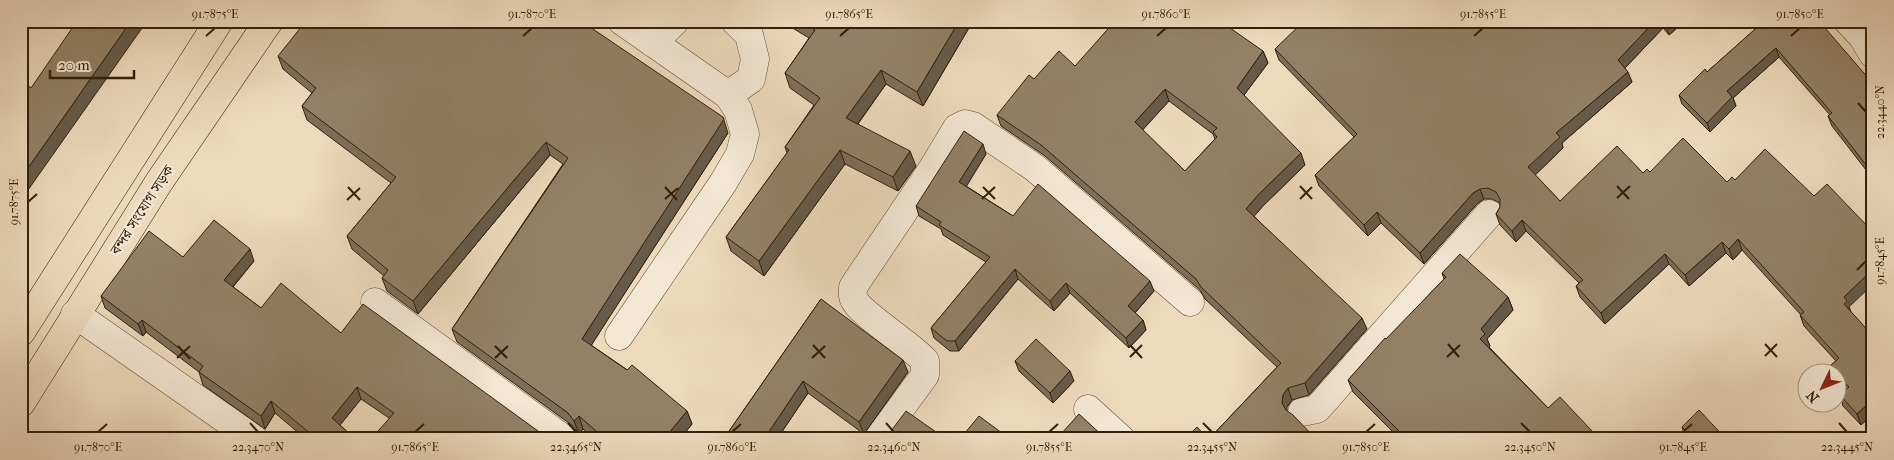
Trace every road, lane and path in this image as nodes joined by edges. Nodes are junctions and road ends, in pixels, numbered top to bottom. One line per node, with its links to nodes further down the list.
1 (218, 21): 14 (highway)
2 (622, 21): 7 (street)
3 (675, 21): 7 (street)
4 (735, 21): 9 (street)
5 (1848, 21): 8 (street)
6 (267, 22): 13 (highway, বন্দর সংযোগ সড়ক)
7 (653, 43): 9 (street)
8 (1873, 54)
9 (728, 95): 15 (street)
10 (1489, 214): 18 (street)
11 (375, 302): 20 (street)
12 (1190, 302): 21 (street)
13 (75, 314): 16 (highway, বন্দর সংযোগ সড়ক); 19 (street)
14 (21, 332)
15 (619, 336)
16 (21, 403)
17 (1088, 409): 22 (street)
18 (1302, 412)
19 (254, 439)
20 (564, 439)
21 (878, 439)
22 (1121, 439)

